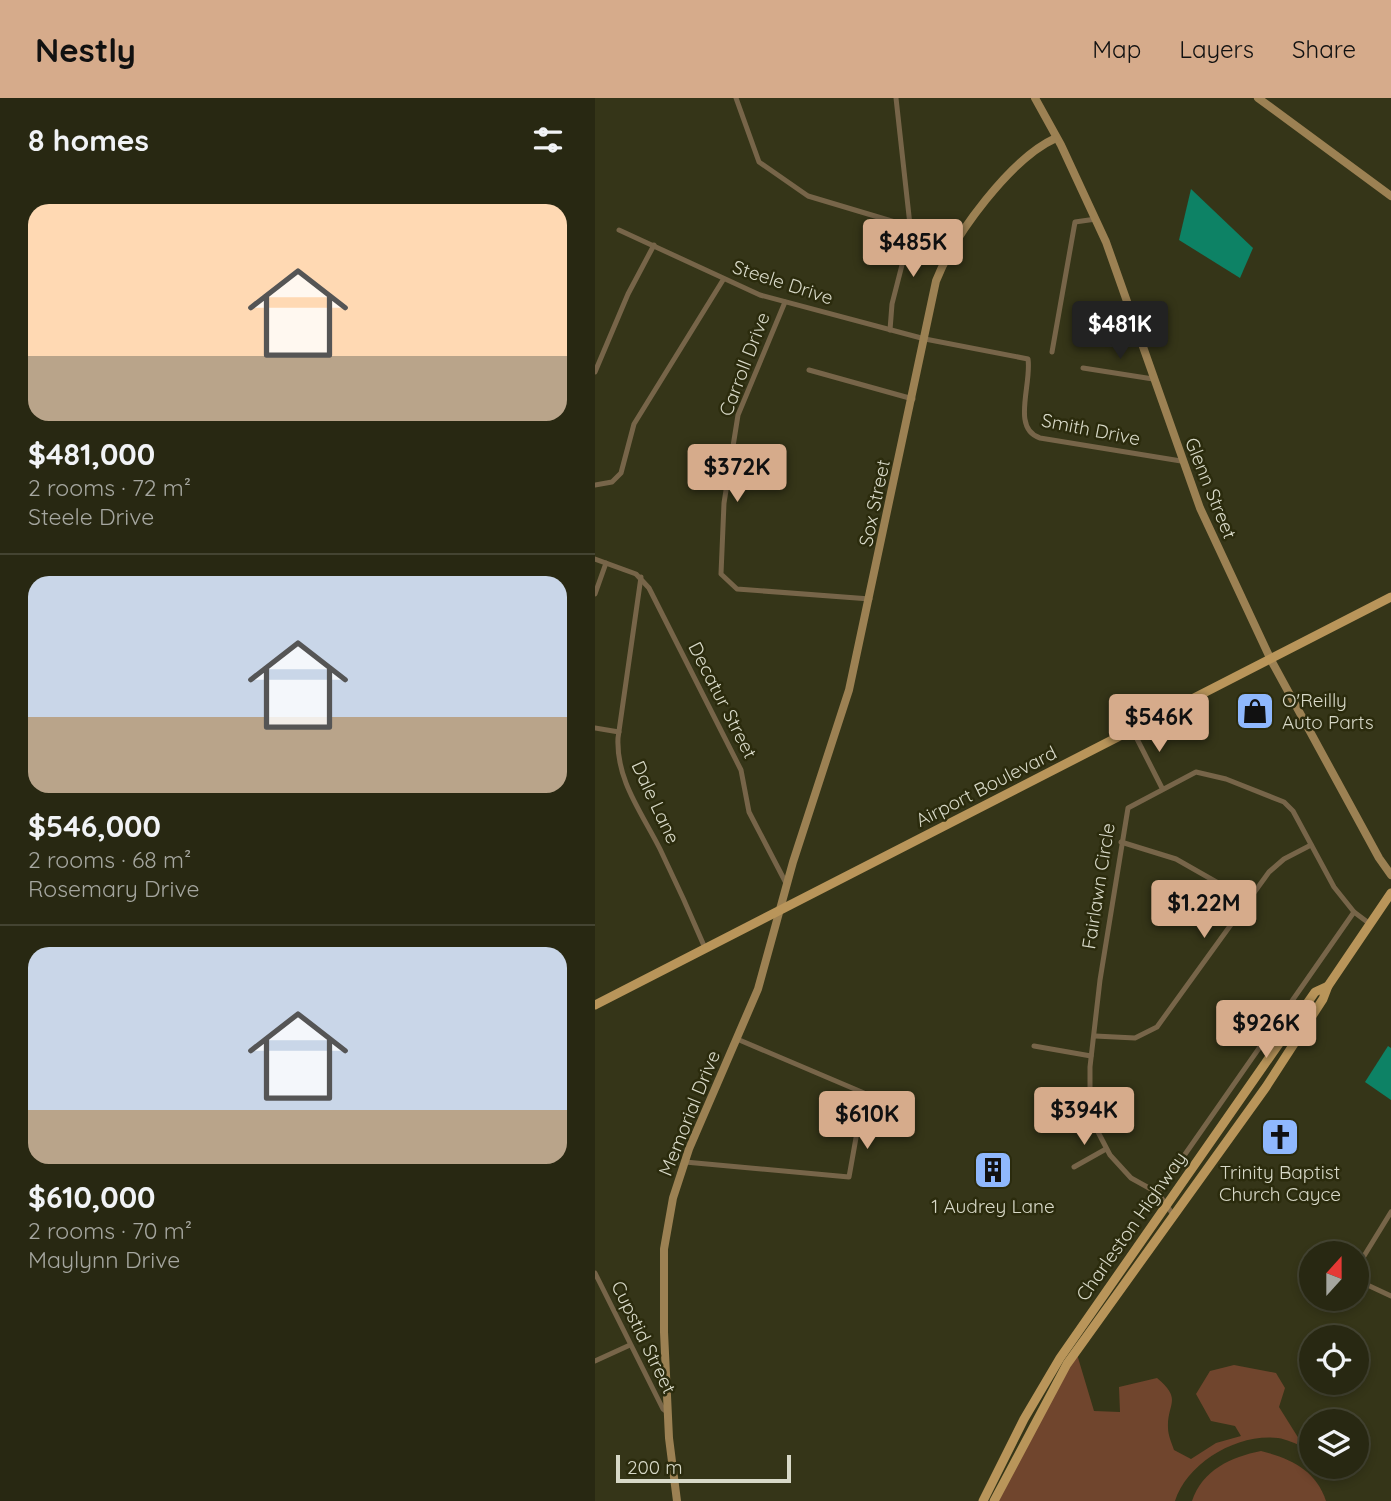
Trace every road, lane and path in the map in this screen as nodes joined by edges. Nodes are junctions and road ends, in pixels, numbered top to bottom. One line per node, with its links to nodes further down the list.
1 (736, 98): 8 (street)
2 (896, 98): 8 (street)
3 (1035, 98): 5 (street, Glenn Street)
4 (1258, 98): 6 (street)
5 (1056, 138): 7 (street, Glenn Street); 10 (street, Sox Street)
6 (1391, 196)
7 (1096, 219): 16 (street); 21 (street, Glenn Street)
8 (911, 225): 10 (street); 14 (street)
9 (619, 230): 11 (street, Steele Drive)
10 (955, 240): 15 (street, Sox Street)
11 (654, 245): 12 (street, Steele Drive); 20 (street)
12 (723, 280): 13 (street, Steele Drive); 24 (street)
13 (785, 302): 14 (street, Steele Drive); 30 (street, Carroll Drive)
14 (890, 330): 15 (street, Steele Drive)
15 (925, 339): 17 (street, Steele Drive); 22 (street, Sox Street)
16 (1052, 352)
17 (1028, 359): 23 (street, Smith Drive)
18 (1083, 368): 21 (street)
19 (809, 370): 22 (street)
20 (595, 372)
21 (1153, 379): 23 (street, Glenn Street)
22 (913, 398): 30 (street, Sox Street)
23 (1181, 461): 31 (street, Glenn Street)
24 (595, 485)
25 (595, 559): 26 (street)
26 (606, 564): 27 (street); 28 (street)
27 (641, 578): 34 (street, Dale Lane); 39 (street, Decatur Street)
28 (595, 594)
29 (1391, 597): 31 (main road, Airport Boulevard)
30 (870, 599): 39 (street, Sox Street)
31 (1271, 660): 33 (main road, Airport Boulevard); 38 (street, Glenn Street)
32 (595, 728): 34 (street)
33 (1133, 731): 35 (street); 42 (main road, Airport Boulevard)
34 (619, 732): 45 (street, Dale Lane)
35 (1162, 788): 36 (street, Fairlawn Circle); 37 (street, Fairlawn Circle)
36 (1121, 842): 41 (street); 48 (street, Fairlawn Circle)
37 (1311, 845): 41 (street); 43 (street, Fairlawn Circle)
38 (1391, 875)
39 (787, 885): 42 (street, Sox Street)
40 (1391, 893): 44 (main road, Charleston Highway)
41 (1248, 900): 48 (street)
42 (778, 912): 45 (main road, Airport Boulevard); 49 (street, Memorial Drive)
43 (1354, 912): 44 (street, Fairlawn Circle); 55 (street, Charleston Highway)
44 (1370, 924): 46 (main road, Charleston Highway)
45 (705, 948): 47 (main road, Airport Boulevard)
46 (1328, 986): 56 (main road, Charleston Highway); 58 (main road, Charleston Highway)
47 (595, 1005)
48 (1094, 1035): 51 (street, Fairlawn Circle)
49 (737, 1039): 53 (street, Memorial Drive); 53 (street)
50 (1034, 1046): 51 (street)
51 (1091, 1056): 52 (street, Fairlawn Circle)
52 (1106, 1149): 54 (street); 55 (street, Fairlawn Circle)
53 (685, 1162): 65 (street, Memorial Drive)
54 (1073, 1167)
55 (1158, 1193): 56 (street, Fairlawn Circle)
56 (1167, 1205): 58 (street, Fairlawn Circle); 67 (main road, Charleston Highway)
57 (1391, 1212): 59 (street)
58 (1174, 1216): 68 (main road, Charleston Highway)
59 (1369, 1248)
60 (595, 1273): 63 (street, Cupstid Street)
61 (1369, 1286): 62 (street)
62 (1391, 1296)
63 (630, 1345): 64 (street); 65 (street, Cupstid Street)
64 (595, 1361)
65 (668, 1413): 66 (street, Memorial Drive)
66 (677, 1501)
67 (983, 1501)
68 (994, 1501)

